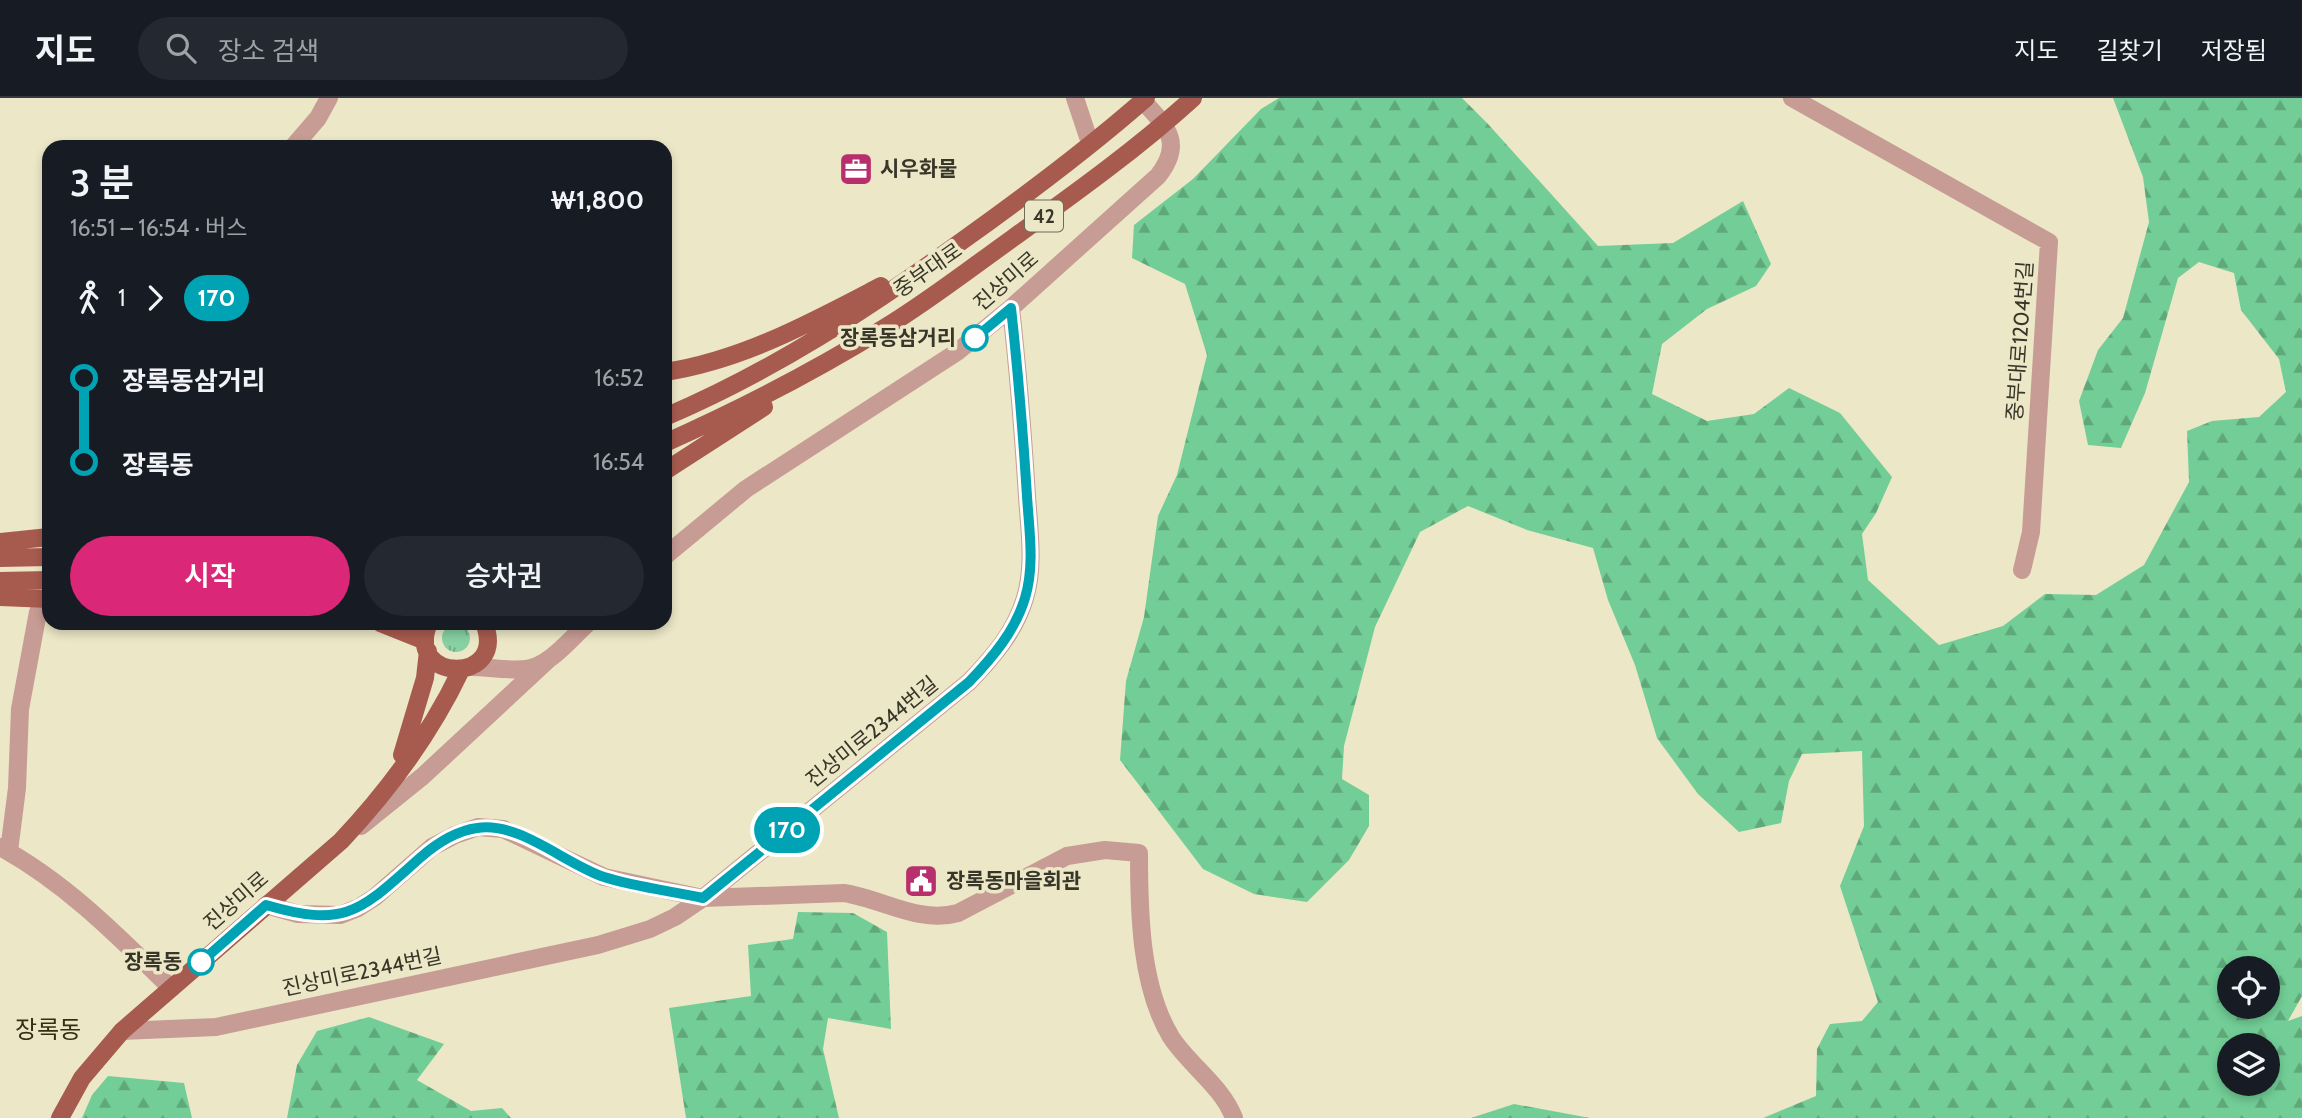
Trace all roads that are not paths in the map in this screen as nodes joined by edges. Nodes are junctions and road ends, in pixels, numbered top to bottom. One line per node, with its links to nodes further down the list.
1 (329, 98): 7 (street)
2 (1075, 98): 8 (street)
3 (1193, 98): 6 (main road, 중부대로 / 42)
4 (1792, 98): 21 (street, 중부대로1204번길)
5 (1144, 100): 6 (street); 8 (main road, 중부대로 / 42)
6 (1164, 124): 10 (street, 진상미로); 11 (main road, 중부대로 / 42)
7 (299, 140)
8 (1090, 143): 9 (main road, 중부대로 / 42)
9 (946, 253): 12 (main road); 13 (main road, 중부대로 / 42)
10 (1011, 308): 18 (street, 진상미로); 38 (street, 진상미로2344번길)
11 (887, 326): 14 (main road, 중부대로 / 42); 15 (main road)
12 (672, 371)
13 (672, 414)
14 (672, 440)
15 (672, 466)
16 (42, 538): 17 (main road)
17 (0, 542)
18 (672, 550)
19 (42, 557): 20 (main road)
20 (0, 558)
21 (2022, 570)
22 (42, 580): 23 (main road)
23 (0, 581)
24 (0, 597): 25 (main road)
25 (42, 606)
26 (42, 610): 37 (street)
27 (394, 630): 31 (main road)
28 (428, 630): 31 (main road)
29 (489, 630): 33 (main road); 34 (street)
30 (580, 630): 32 (street)
31 (426, 646): 33 (main road); 35 (main road)
32 (548, 659): 34 (street); 36 (street)
33 (466, 668): 34 (street); 35 (main road)
34 (528, 669)
35 (389, 783): 36 (main road, 진상미로)
36 (341, 841): 39 (main road, 진상미로)
37 (4, 849): 40 (street)
38 (703, 898): 39 (street); 41 (street, 진상미로2344번길); 43 (street)
39 (266, 905): 40 (main road, 진상미로)
40 (171, 988): 41 (main road, 진상미로)
41 (122, 1031): 42 (main road, 진상미로)
42 (60, 1118)
43 (1234, 1118)

